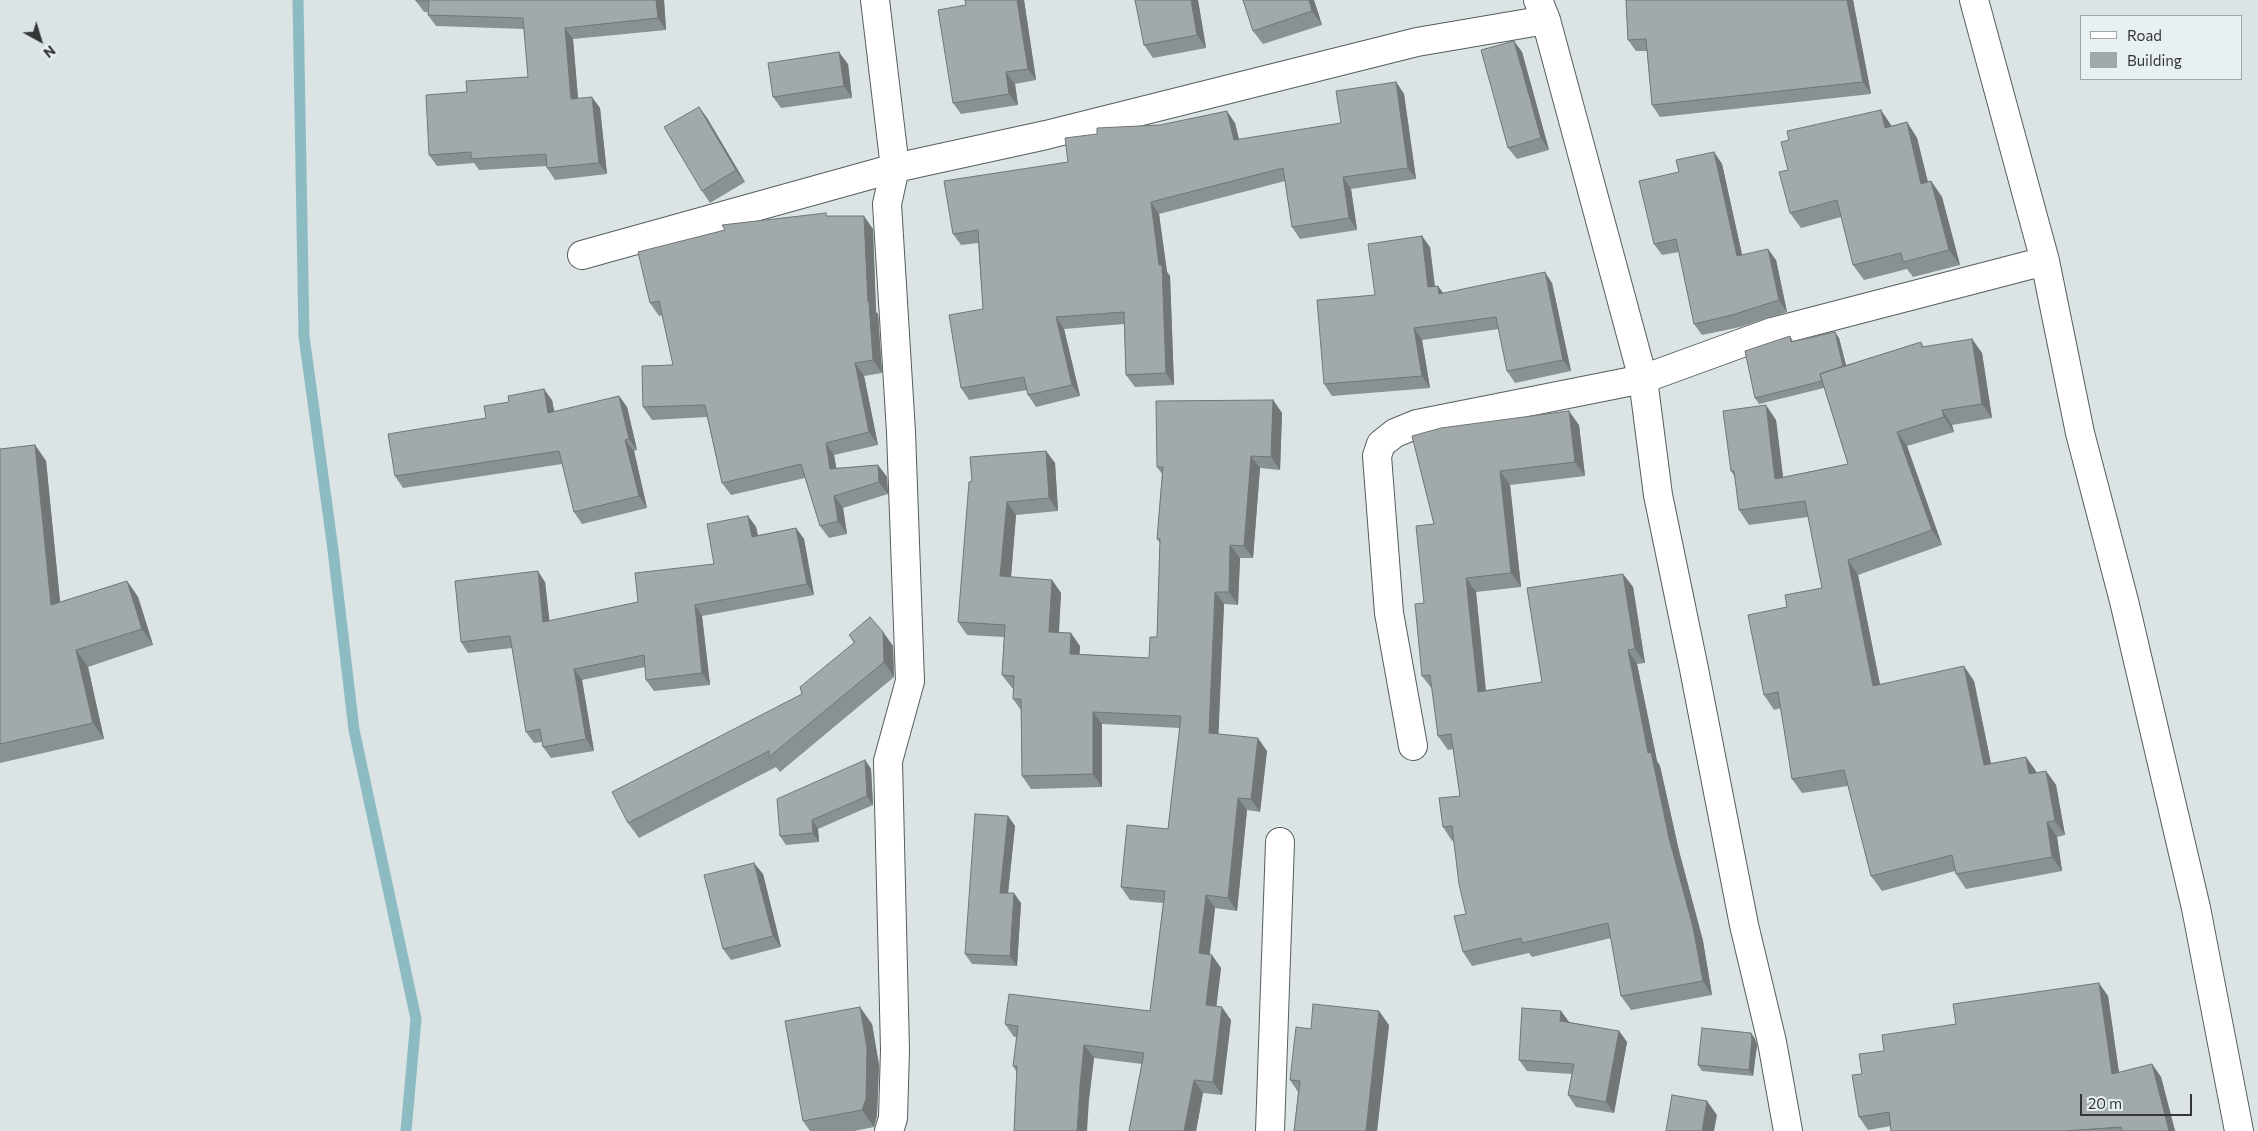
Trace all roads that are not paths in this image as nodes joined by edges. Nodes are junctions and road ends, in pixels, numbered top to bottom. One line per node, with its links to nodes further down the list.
1 (875, 0): 4 (street)
2 (1974, 0): 6 (street)
3 (1542, 10): 4 (street); 7 (street)
4 (895, 168): 5 (street); 10 (street)
5 (582, 255)
6 (2045, 261): 7 (street); 13 (street)
7 (1643, 378): 8 (street); 12 (street)
8 (1412, 746)
9 (1280, 842): 11 (street)
10 (889, 1131)
11 (1270, 1131)
12 (1788, 1131)
13 (2239, 1131)

